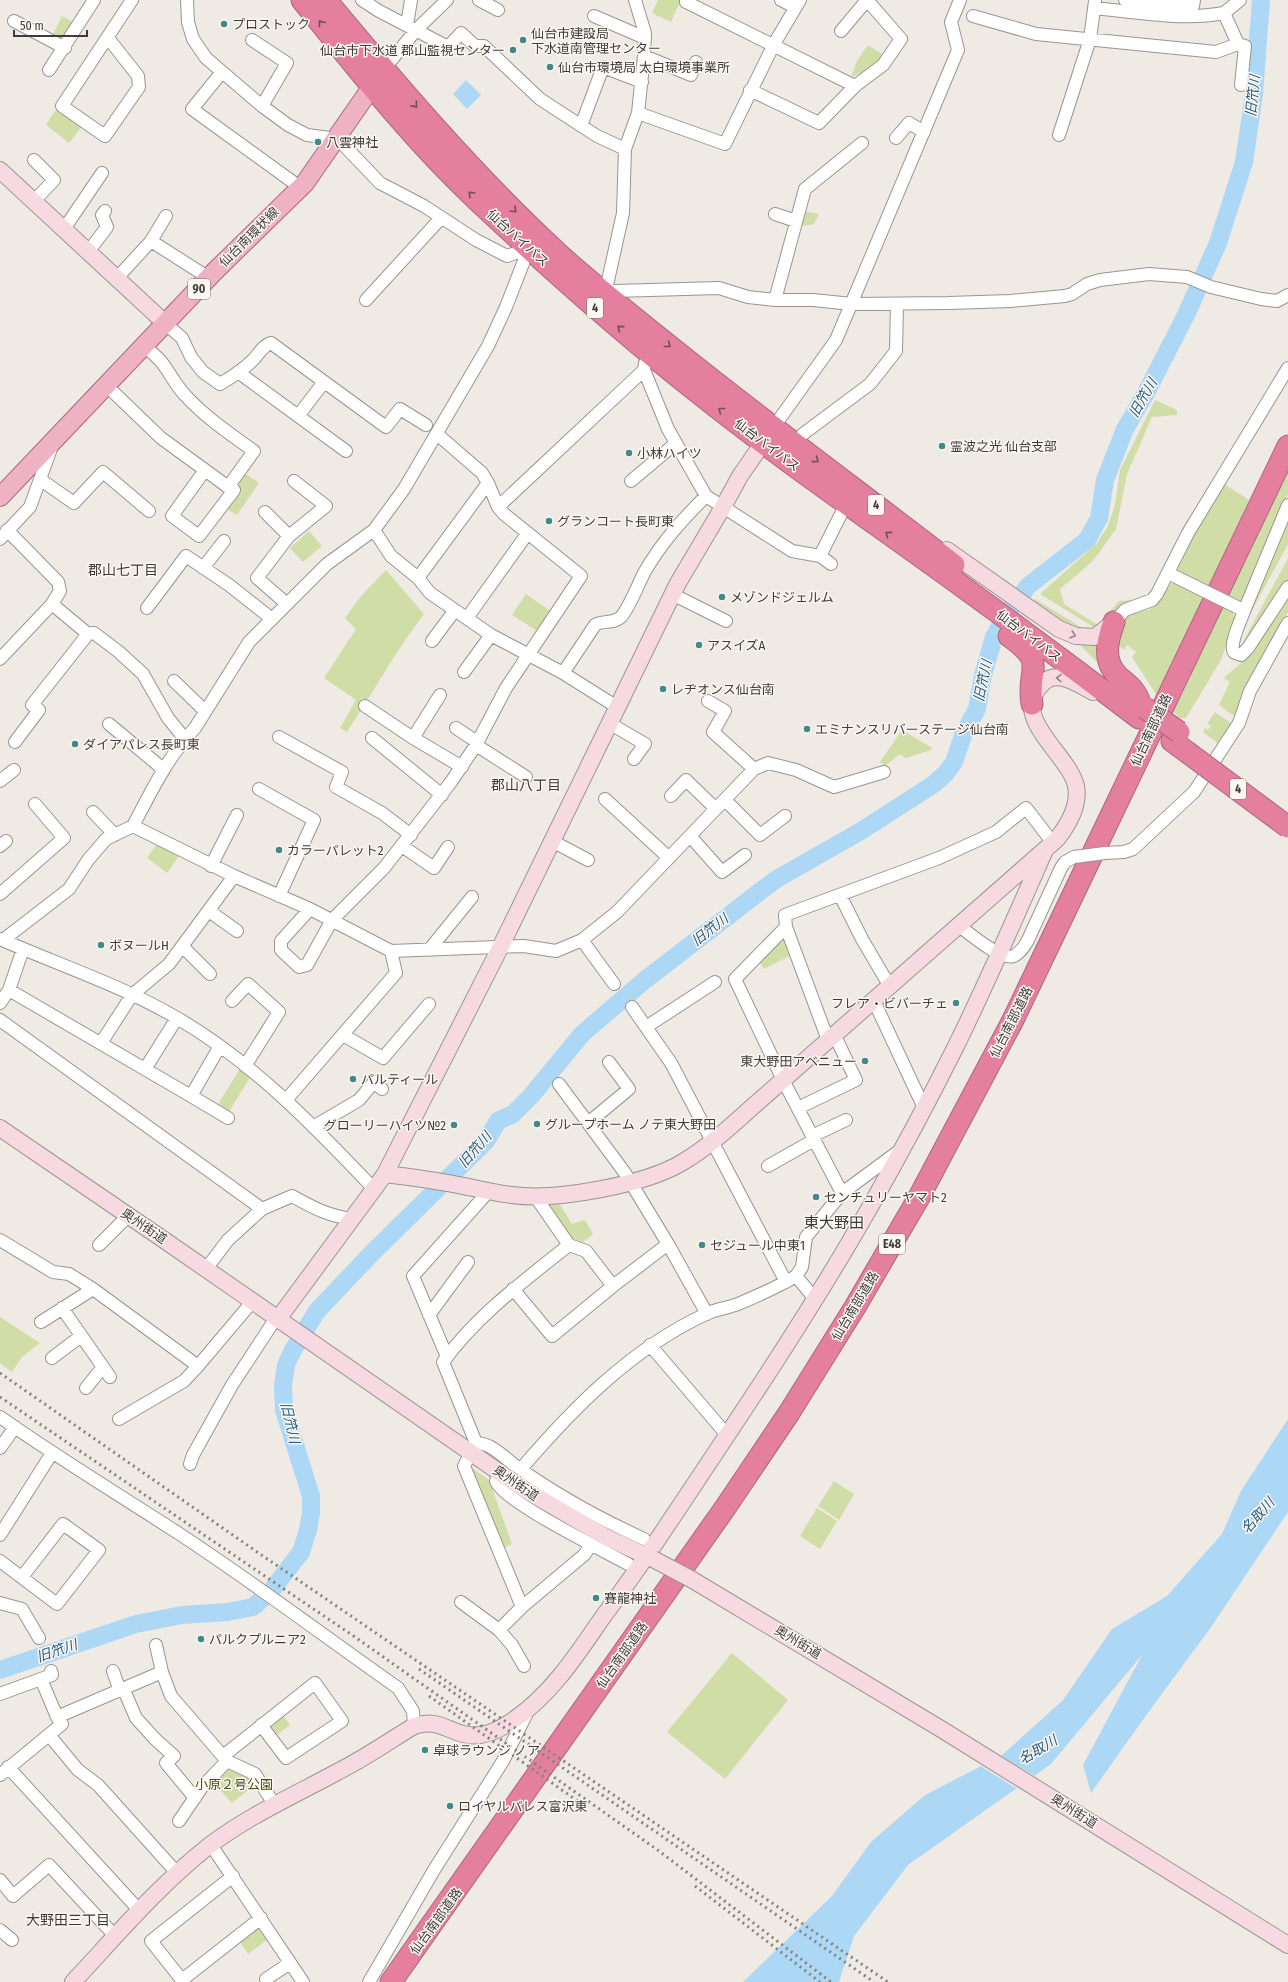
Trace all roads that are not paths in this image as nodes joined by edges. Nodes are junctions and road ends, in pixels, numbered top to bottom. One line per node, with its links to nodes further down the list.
1 (94, 0): 33 (street)
2 (132, 0): 27 (street)
3 (187, 0): 38 (street)
4 (302, 0): 42 (highway, 仙台バイパス / 4, one-way to 4)
5 (326, 0): 37 (highway, 仙台バイパス / 4)
6 (362, 0): 25 (street)
7 (411, 0): 25 (street)
8 (447, 0): 25 (street)
9 (478, 0): 20 (street)
10 (635, 0): 28 (street)
11 (686, 0): 32 (street)
12 (781, 0): 18 (street)
13 (867, 0): 26 (street); 41 (street)
14 (960, 0): 47 (street)
15 (1131, 0): 16 (street)
16 (1194, 0)
17 (1240, 0): 23 (street)
18 (797, 4): 32 (street)
19 (1094, 7): 23 (street); 29 (street)
20 (498, 10)
21 (594, 16): 28 (street)
22 (973, 16): 29 (street)
23 (1225, 16): 31 (street)
24 (14, 21): 33 (street)
25 (412, 27): 37 (street); 46 (street)
26 (841, 31)
27 (108, 38): 27 (street)
28 (645, 38): 34 (street)
29 (1090, 38): 31 (street); 48 (street)
30 (252, 40): 44 (street)
31 (1237, 42): 40 (street)
32 (774, 44): 41 (street); 43 (street)
33 (64, 48): 36 (street)
34 (644, 56): 35 (street); 39 (street)
35 (696, 62)
36 (49, 70)
37 (384, 70): 42 (main road, 仙台南環状線 / 90); 69 (highway, 仙台バイパス / 4, one-way to 69)
38 (222, 72): 44 (street); 56 (street)
39 (642, 82): 45 (street); 46 (street)
40 (1241, 85)
41 (855, 86): 43 (street)
42 (371, 87): 50 (main road, 仙台南環状線 / 90); 65 (highway, 仙台バイパス / 4, one-way to 42)
43 (750, 90): 45 (street)
44 (262, 106): 50 (street)
45 (638, 113): 52 (street)
46 (581, 126): 52 (street)
47 (924, 132): 49 (street); 73 (street)
48 (1059, 135)
49 (896, 138)
50 (338, 139): 56 (main road, 仙台南環状線 / 90); 61 (street)
51 (862, 142): 62 (street)
52 (625, 149): 69 (street)
53 (34, 160): 57 (street)
54 (0, 170): 57 (street)
55 (102, 173): 63 (street)
56 (301, 188): 68 (main road, 仙台南環状線 / 90)
57 (34, 201): 63 (street)
58 (105, 210): 66 (street)
59 (775, 214): 62 (street)
60 (166, 216): 64 (street)
61 (441, 218): 65 (street); 71 (street)
62 (796, 222): 72 (street)
63 (64, 229): 66 (street)
64 (151, 241): 67 (street); 68 (street)
65 (529, 248): 77 (highway, 仙台バイパス / 4, one-way to 65); 84 (street)
66 (88, 252): 67 (street)
67 (117, 278): 75 (street)
68 (209, 278): 75 (main road, 仙台南環状線 / 90)
69 (605, 294): 72 (street); 85 (highway, 仙台バイパス / 4, one-way to 85)
70 (1288, 295): 74 (street)
71 (366, 300)
72 (775, 300): 73 (street)
73 (852, 304): 74 (street); 85 (street)
74 (897, 304): 88 (street)
75 (166, 324): 76 (main road, 仙台南環状線 / 90); 79 (street)
76 (144, 347): 81 (main road, 仙台南環状線 / 90); 96 (street)
77 (646, 361): 85 (highway, 仙台バイパス / 4, one-way to 77); 87 (street); 101 (street)
78 (1288, 368): 113 (street)
79 (238, 372): 80 (street); 82 (street)
80 (324, 382): 82 (street); 83 (street)
81 (107, 386): 86 (main road, 仙台南環状線 / 90); 91 (street)
82 (298, 416): 90 (street)
83 (426, 426)
84 (437, 434): 95 (street); 105 (street)
85 (768, 435): 88 (highway, 仙台バイパス / 4); 99 (highway, 仙台バイパス / 4); 102 (street)
86 (53, 441): 92 (street); 98 (main road, 仙台南環状線 / 90)
87 (676, 443): 94 (street); 97 (street)
88 (794, 444): 116 (highway, 仙台バイパス / 4, one-way to 116)
89 (1288, 446): 329 (highway, 仙台南部道路 / E48)
90 (346, 451)
91 (205, 470): 96 (street); 96 (street)
92 (41, 480): 103 (street); 107 (street)
93 (294, 480): 108 (street)
94 (631, 481)
95 (488, 483): 101 (street); 114 (street)
96 (228, 487)
97 (706, 496): 102 (street); 135 (street)
98 (0, 497)
99 (846, 504): 110 (street); 116 (highway, 仙台バイパス / 4, one-way to 99)
100 (1288, 505): 121 (street)
101 (498, 507): 106 (street)
102 (723, 507): 110 (street); 117 (street)
103 (149, 511)
104 (265, 512): 108 (street)
105 (374, 530): 114 (street); 119 (street)
106 (527, 534): 123 (street); 132 (street)
107 (4, 535): 118 (street)
108 (289, 536): 119 (street)
109 (224, 541): 112 (street)
110 (820, 556): 111 (street)
111 (832, 564)
112 (203, 568): 120 (street); 124 (street)
113 (1171, 574): 121 (street, bridge); 126 (street)
114 (418, 578): 122 (street)
115 (1288, 587): 121 (street)
116 (974, 589): 128 (highway); 128 (street)
117 (672, 594): 125 (street); 141 (street)
118 (52, 604): 129 (street); 133 (street)
119 (287, 604): 124 (street)
120 (147, 608)
121 (1241, 609)
122 (455, 610): 123 (street); 131 (street)
123 (467, 618): 130 (street)
124 (272, 619): 143 (street)
125 (726, 621)
126 (1114, 622): 128 (street, one-way to 126); 142 (highway)
127 (1288, 623): 204 (street, bridge)
128 (1030, 629): 139 (highway); 142 (highway, 仙台バイパス / 4)
129 (88, 634): 150 (street); 151 (street)
130 (491, 635): 132 (street); 134 (street)
131 (432, 641)
132 (529, 655): 135 (street); 153 (street)
133 (0, 659)
134 (464, 672)
135 (563, 673): 141 (street)
136 (174, 681): 143 (street)
137 (440, 695): 149 (street)
138 (708, 700): 157 (street)
139 (1032, 704): 142 (street, one-way to 139); 181 (street)
140 (365, 706): 149 (street)
141 (617, 707): 144 (street)
142 (1139, 710): 152 (highway, 仙台バイパス / 4, bridge)
143 (205, 712): 150 (street)
144 (609, 723): 154 (street); 178 (street)
145 (109, 724): 156 (street)
146 (456, 728): 153 (street)
147 (279, 737): 176 (street)
148 (372, 738): 163 (street)
149 (413, 738): 155 (street)
150 (185, 739): 156 (street)
151 (15, 742)
152 (1183, 742): 170 (highway, 仙台バイパス / 4); 174 (highway, 仙台バイパス / 4, bridge)
153 (476, 743): 155 (street); 160 (street)
154 (634, 759)
155 (462, 767): 163 (street)
156 (163, 769): 173 (street)
157 (754, 769): 159 (street); 166 (street)
158 (14, 770): 161 (street)
159 (884, 772)
160 (526, 777)
161 (0, 781)
162 (258, 789): 189 (street)
163 (442, 795): 176 (street)
164 (671, 796): 168 (street)
165 (605, 799): 183 (street)
166 (725, 800): 168 (street); 172 (street)
167 (35, 804): 187 (street)
168 (716, 809): 177 (street)
169 (93, 812): 175 (street)
170 (1288, 814)
171 (237, 815): 185 (street)
172 (785, 816)
173 (133, 826): 175 (street); 185 (street)
174 (1288, 827)
175 (115, 835): 197 (street)
176 (411, 835): 179 (street)
177 (690, 836): 182 (street); 183 (street)
178 (552, 842): 184 (street); 200 (street)
179 (402, 846): 180 (street); 193 (street)
180 (448, 847)
181 (1049, 847): 188 (street); 194 (street); 204 (street)
182 (745, 855)
183 (668, 858): 198 (street)
184 (588, 860)
185 (211, 866): 186 (street)
186 (234, 876): 189 (street); 192 (street)
187 (0, 894)
188 (840, 895): 195 (street); 208 (street)
189 (279, 896): 191 (street)
190 (472, 897): 202 (street)
191 (310, 909): 193 (street); 193 (street)
192 (209, 910): 196 (street); 199 (street)
193 (332, 920): 203 (street)
194 (958, 925): 204 (street); 208 (street)
195 (786, 927): 220 (street); 226 (street)
196 (237, 931)
197 (1, 939): 201 (street)
198 (582, 940): 200 (street); 207 (street)
199 (182, 946): 205 (street); 210 (street)
200 (500, 948): 202 (street); 242 (street)
201 (24, 949): 209 (street); 210 (street)
202 (429, 950): 203 (street)
203 (391, 951): 219 (street)
204 (1000, 954): 232 (street)
205 (210, 974)
206 (715, 982): 218 (street)
207 (614, 984)
208 (889, 985): 211 (street)
209 (9, 990): 213 (street); 221 (street)
210 (132, 995): 216 (street); 221 (street)
211 (873, 999): 220 (street); 232 (street)
212 (232, 1001): 224 (street)
213 (0, 1003)
214 (429, 1004): 219 (street)
215 (632, 1007): 218 (street)
216 (177, 1018): 222 (street); 225 (street)
217 (0, 1020): 248 (street)
218 (646, 1027): 239 (street)
219 (343, 1035): 230 (street)
220 (831, 1037): 226 (street); 231 (street)
221 (101, 1043): 225 (street)
222 (220, 1046): 224 (street); 229 (street)
223 (609, 1062): 235 (street)
224 (245, 1066): 230 (street)
225 (145, 1069): 229 (street)
226 (783, 1080): 231 (street); 239 (street)
227 (559, 1084): 235 (street)
228 (382, 1089): 237 (street)
229 (191, 1096): 233 (street)
230 (286, 1100): 237 (street)
231 (798, 1108): 238 (street)
232 (924, 1108): 240 (street)
233 (228, 1118)
234 (846, 1120): 238 (street)
235 (588, 1123): 243 (street)
236 (0, 1128): 249 (street, 奥州街道)
237 (313, 1128): 244 (street)
238 (813, 1138): 241 (street); 246 (street)
239 (713, 1141): 243 (street); 257 (street)
240 (900, 1150): 246 (street); 261 (street)
241 (768, 1166)
242 (386, 1174): 244 (street); 245 (street)
243 (630, 1182): 247 (street); 252 (street)
244 (375, 1190): 250 (street)
245 (489, 1191): 247 (street); 265 (street)
246 (842, 1193): 257 (street)
247 (535, 1196): 254 (street)
248 (262, 1209): 250 (street); 256 (street)
249 (129, 1215): 253 (street); 256 (street, 奥州街道)
250 (353, 1219): 266 (street)
251 (1, 1243): 259 (street)
252 (668, 1244): 258 (street); 264 (street)
253 (99, 1245)
254 (569, 1245): 258 (street); 260 (street)
255 (468, 1262): 265 (street)
256 (206, 1269): 262 (street, 奥州街道)
257 (791, 1279): 261 (street); 264 (street)
258 (613, 1286): 260 (street)
259 (93, 1289): 263 (street); 272 (street)
260 (513, 1289): 270 (street)
261 (815, 1299): 277 (street)
262 (252, 1302): 266 (street, 奥州街道); 272 (street)
263 (62, 1308): 267 (street); 268 (street)
264 (707, 1314): 269 (street)
265 (429, 1315): 270 (street)
266 (280, 1321): 279 (street, 奥州街道); 281 (street)
267 (41, 1322)
268 (81, 1336): 271 (street); 273 (street)
269 (650, 1345): 277 (street); 282 (street)
270 (447, 1357): 279 (street)
271 (52, 1358)
272 (198, 1366): 275 (street)
273 (86, 1388)
274 (0, 1417): 276 (street)
275 (119, 1419)
276 (15, 1428): 278 (street); 280 (street)
277 (727, 1435): 287 (street)
278 (0, 1448)
279 (473, 1448): 282 (street); 283 (street, 奥州街道); 293 (street)
280 (52, 1453): 284 (street); 307 (street)
281 (190, 1464)
282 (521, 1469): 285 (street)
283 (501, 1473): 286 (street); 287 (street, 奥州街道)
284 (0, 1535)
285 (644, 1539)
286 (591, 1545): 289 (street); 293 (street)
287 (649, 1558): 304 (street); 323 (street, 奥州街道, bridge)
288 (0, 1561): 290 (street)
289 (628, 1564)
290 (22, 1577): 290 (street)
291 (461, 1602): 294 (street)
292 (0, 1603): 295 (street)
293 (522, 1606): 294 (street)
294 (499, 1630): 297 (street)
295 (39, 1638)
296 (156, 1645): 300 (street)
297 (524, 1666)
298 (51, 1671): 301 (street)
299 (113, 1671): 302 (street)
300 (162, 1672): 302 (street); 309 (street)
301 (41, 1679): 303 (street); 305 (street)
302 (122, 1691): 305 (street); 311 (street)
303 (0, 1694)
304 (531, 1706): 307 (street); 328 (street)
305 (57, 1716): 308 (street)
306 (262, 1725): 306 (street); 309 (street)
307 (414, 1726): 312 (street)
308 (49, 1735): 310 (street); 315 (street)
309 (225, 1758): 311 (street); 312 (street)
310 (4, 1771): 318 (street)
311 (195, 1798): 313 (street)
312 (274, 1804): 314 (street)
313 (179, 1821)
314 (211, 1845): 315 (street); 316 (street)
315 (177, 1873): 318 (street)
316 (233, 1876): 319 (street); 319 (street)
317 (0, 1880): 321 (street)
318 (139, 1910): 321 (street)
319 (261, 1918): 324 (street)
320 (0, 1930): 322 (street)
321 (115, 1936): 326 (street)
322 (12, 1940)
323 (1288, 1945)
324 (290, 1963): 325 (street); 327 (street)
325 (266, 1979)
326 (73, 1982)
327 (303, 1982)
328 (369, 1982)
329 (392, 1982)

